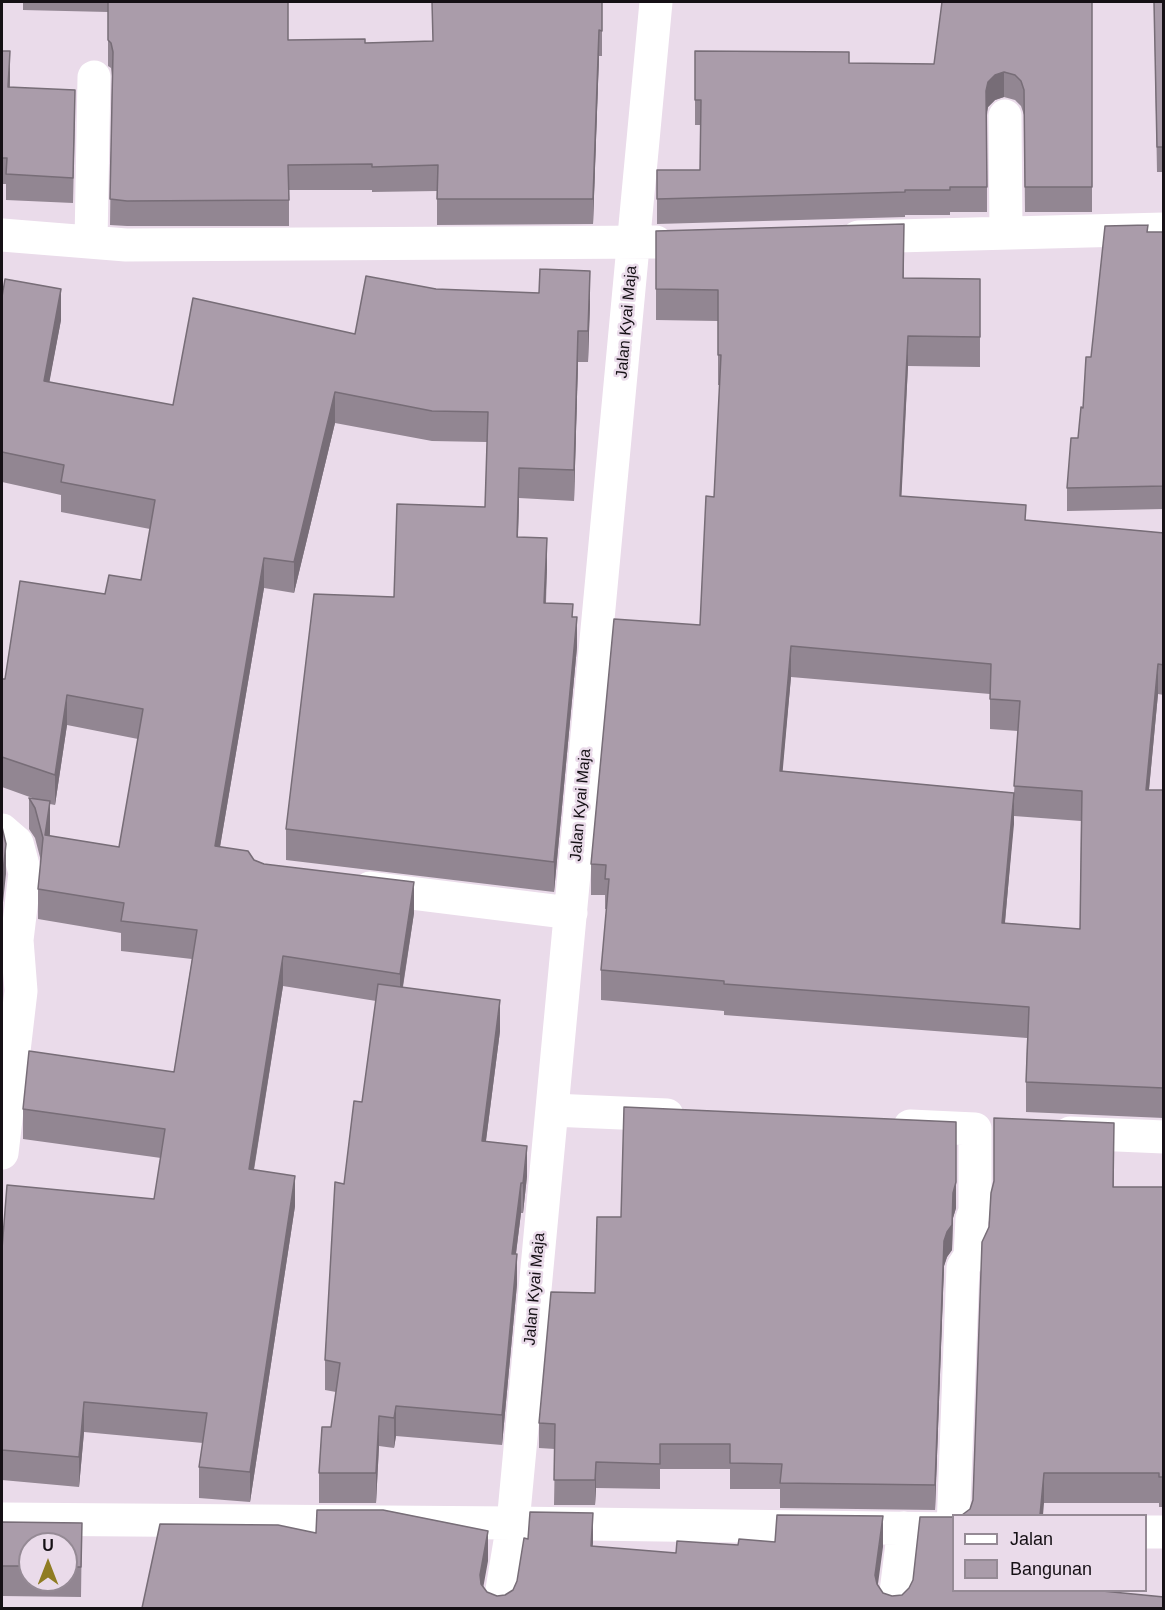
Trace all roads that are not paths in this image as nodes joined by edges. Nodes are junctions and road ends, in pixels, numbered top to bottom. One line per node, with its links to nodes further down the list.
1 (656, 2): 10 (street, Jalan Kyai Maja)
2 (94, 77): 8 (street)
3 (1005, 116): 5 (street)
4 (1164, 229): 5 (street)
5 (1006, 233): 7 (street)
6 (2, 235): 8 (street)
7 (832, 238)
8 (91, 242): 10 (street)
9 (681, 242): 10 (street)
10 (634, 243): 13 (street, Jalan Kyai Maja)
11 (2, 830): 19 (street)
12 (336, 884): 13 (street)
13 (571, 913): 14 (street, Jalan Kyai Maja)
14 (552, 1110): 15 (street); 22 (street, Jalan Kyai Maja)
15 (693, 1116)
16 (881, 1125): 20 (street)
17 (1046, 1132): 18 (street)
18 (1164, 1137)
19 (2, 1153)
20 (954, 1514)
21 (2, 1519): 22 (street)
22 (513, 1523): 23 (street); 27 (street, Jalan Kyai Maja)
23 (904, 1528): 24 (street); 28 (street)
24 (952, 1529)
25 (1147, 1532): 26 (street)
26 (1164, 1532)
27 (499, 1608)
28 (894, 1608)

